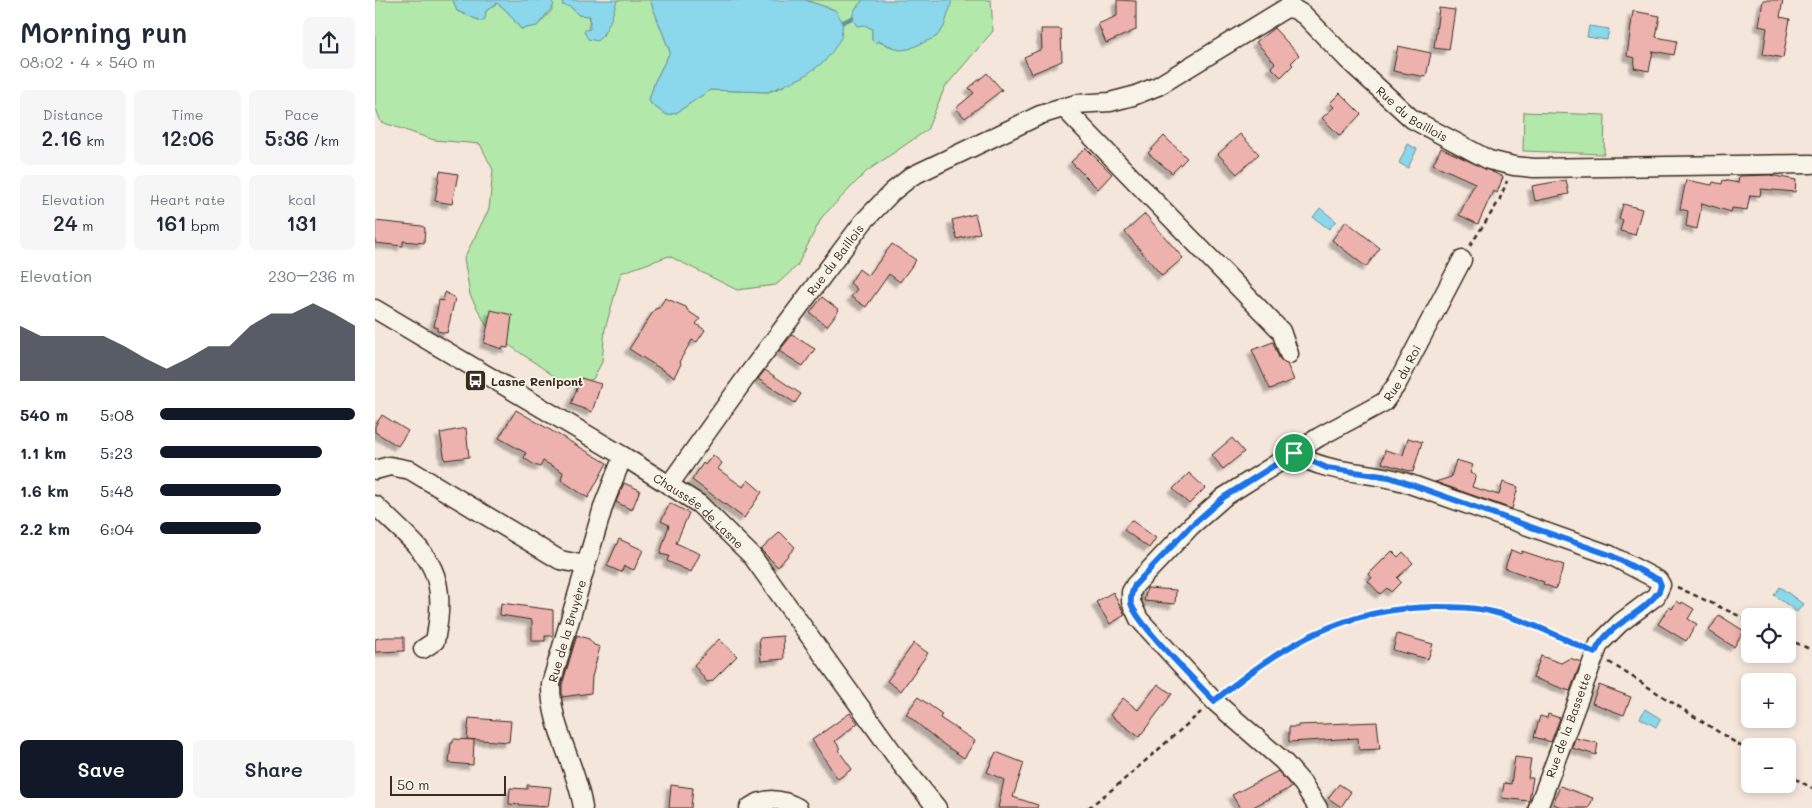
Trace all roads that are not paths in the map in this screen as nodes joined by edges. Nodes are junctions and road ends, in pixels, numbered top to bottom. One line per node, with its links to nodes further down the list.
1 (1063, 107): 2 (street, Rue du Baillois); 5 (street); 9 (street, Rue du Baillois)
2 (1812, 164)
3 (1462, 260): 6 (street, Rue du Roi)
4 (375, 309): 7 (street, Chaussée de Lasne)
5 (1289, 354)
6 (1294, 453): 13 (street, Rue du Roi); 18 (street, Rue de la Bassette)
7 (623, 456): 9 (street, Chaussée de Lasne); 11 (street, Rue de la Bruyère)
8 (375, 470): 11 (street)
9 (669, 485): 17 (street, Chaussée de Lasne)
10 (375, 505): 12 (street)
11 (585, 565): 14 (street, Rue de la Bruyère)
12 (423, 649)
13 (1314, 806)
14 (583, 808)
15 (749, 808): 16 (street)
16 (798, 808)
17 (937, 808)
18 (1538, 808)

